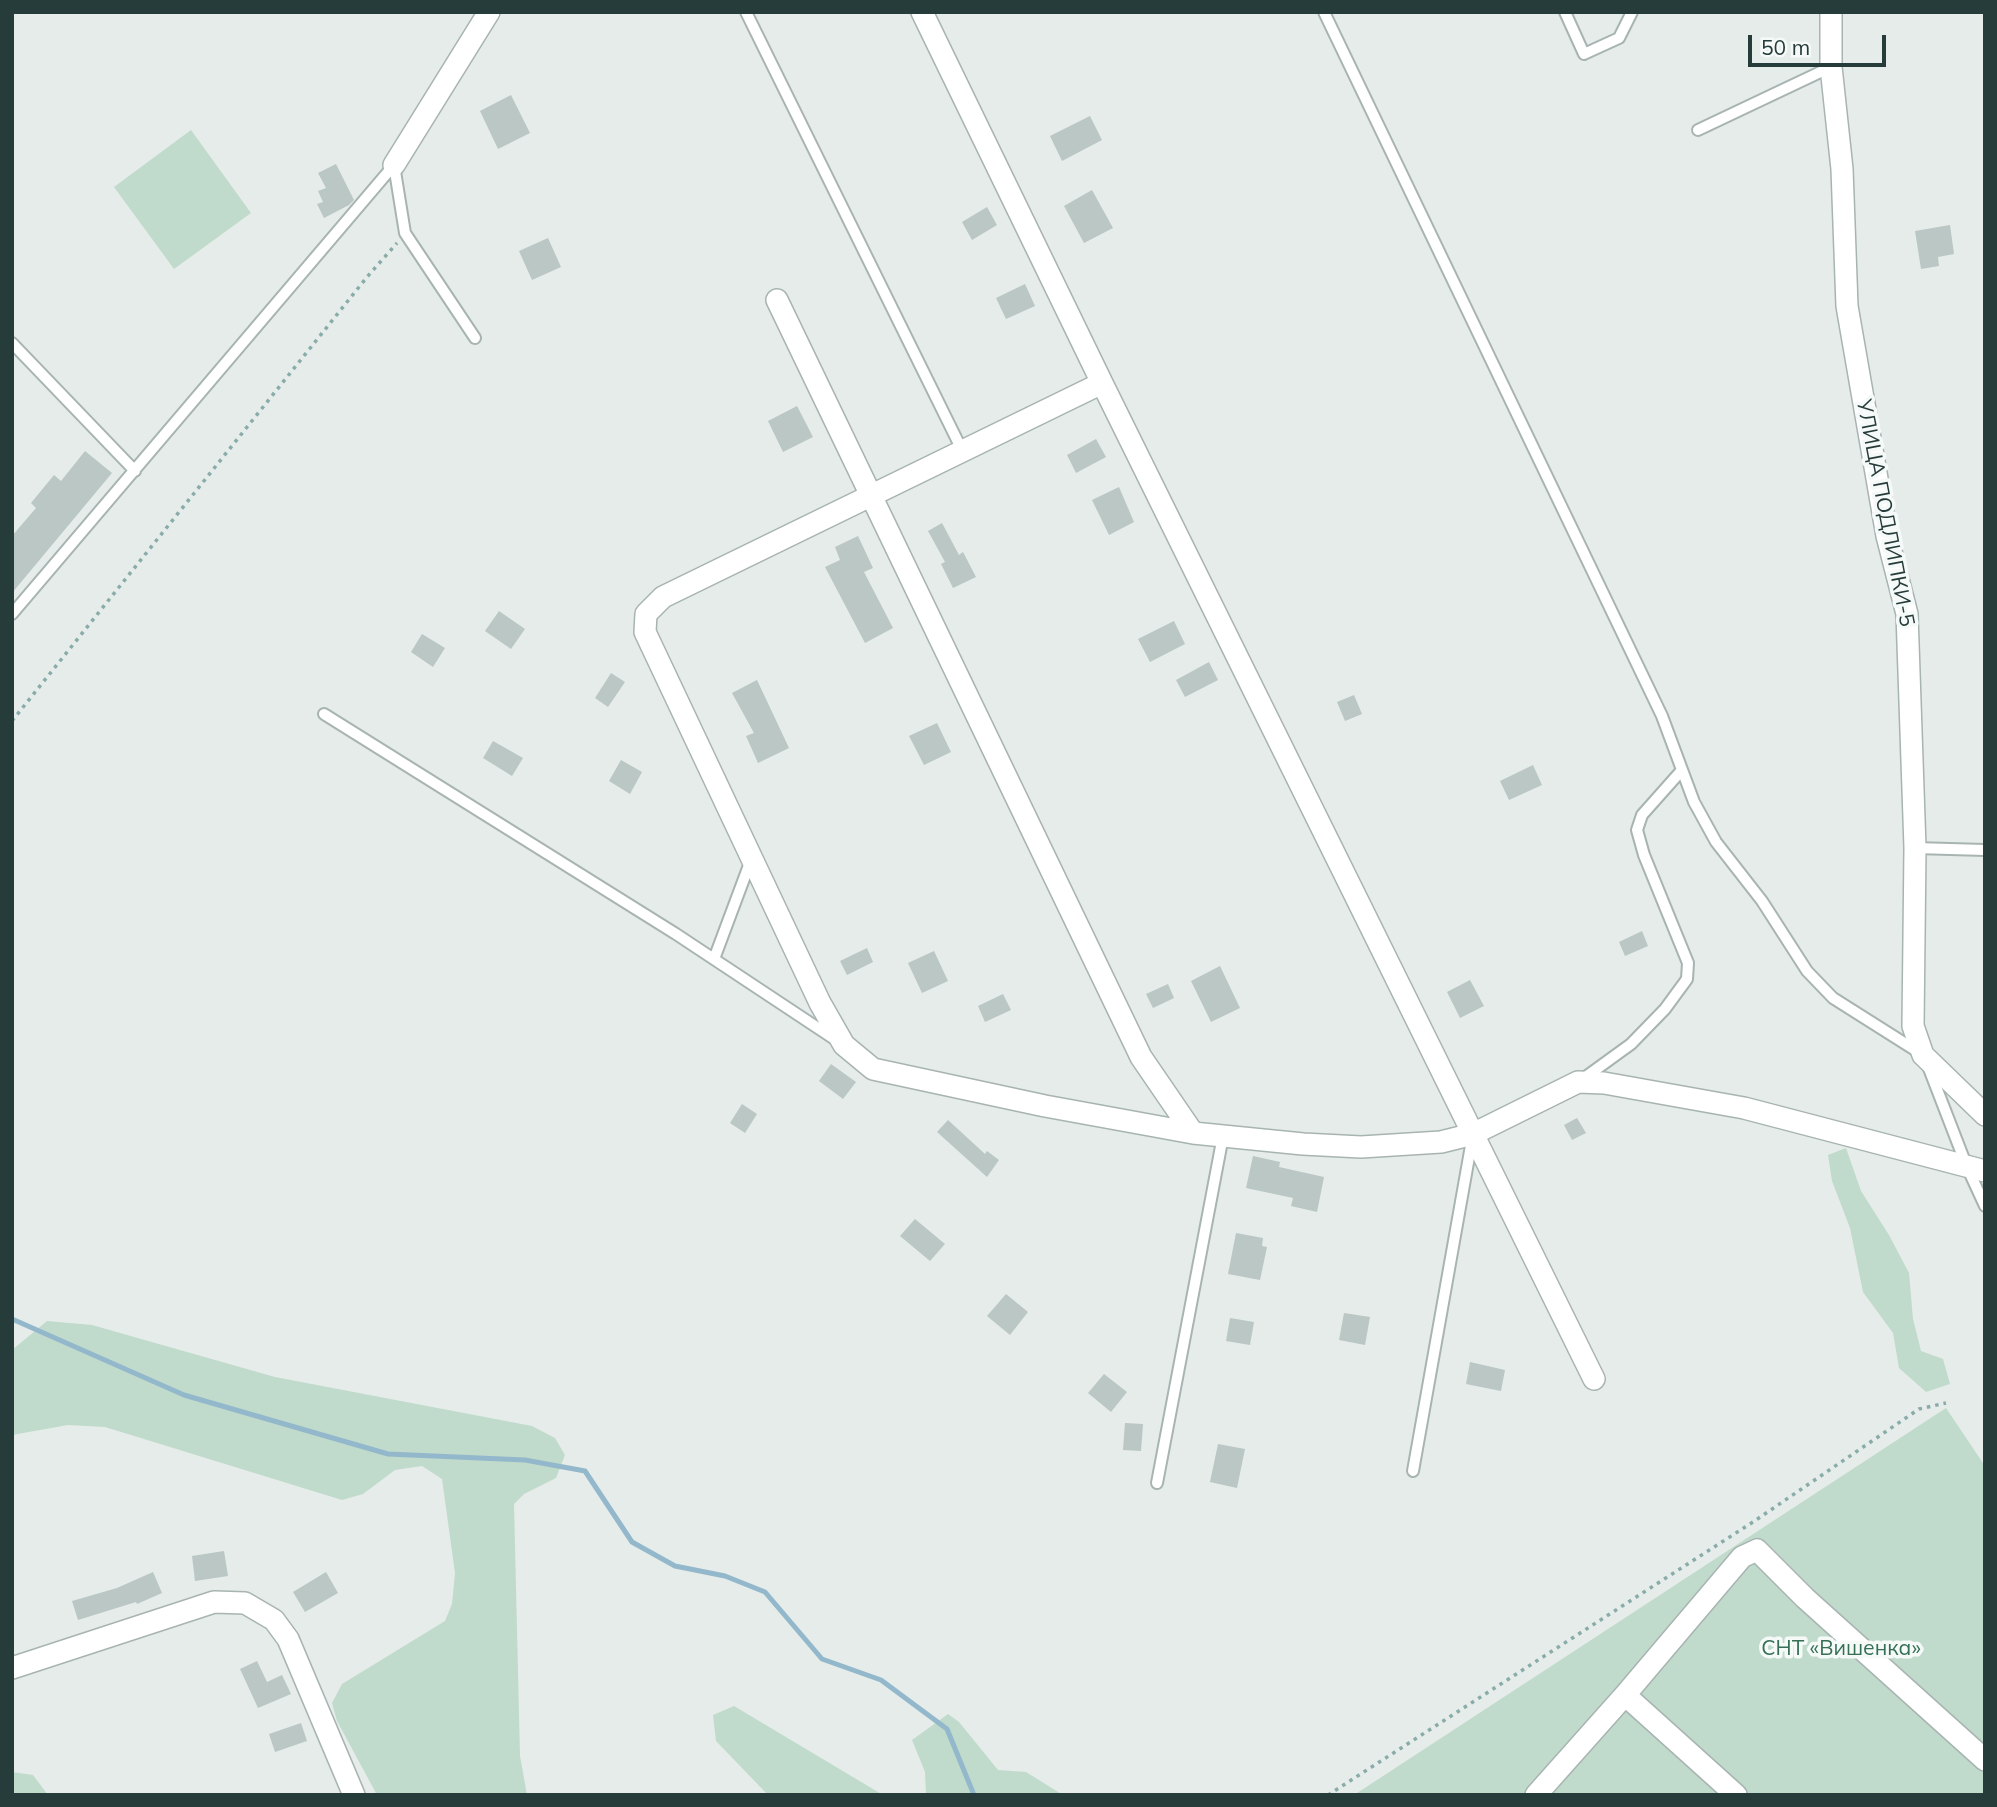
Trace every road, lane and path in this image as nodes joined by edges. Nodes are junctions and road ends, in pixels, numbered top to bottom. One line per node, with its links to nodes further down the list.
1 (489, 12): 10 (street)
2 (746, 12): 16 (lane)
3 (922, 12): 15 (street)
4 (1324, 12): 22 (lane)
5 (1565, 12): 6 (lane)
6 (1632, 12)
7 (1831, 12): 8 (street, УЛИЦА ПОДЛИПКИ-5)
8 (1831, 67): 9 (lane); 23 (street, УЛИЦА ПОДЛИПКИ-5)
9 (1698, 131)
10 (394, 165): 11 (lane); 17 (lane)
11 (405, 233): 13 (lane); 21 (path)
12 (777, 300): 18 (street)
13 (475, 338)
14 (12, 343): 17 (lane)
15 (1102, 383): 16 (street); 32 (street)
16 (963, 452): 18 (street)
17 (135, 471): 19 (lane)
18 (871, 496): 25 (street); 31 (street)
19 (12, 614)
20 (324, 714): 26 (lane)
21 (12, 721)
22 (1682, 770): 28 (lane); 29 (lane)
23 (1914, 848): 24 (lane); 28 (street, УЛИЦА ПОДЛИПКИ-5)
24 (1985, 850)
25 (751, 858): 26 (lane); 27 (street)
26 (714, 959): 27 (lane)
27 (844, 1045): 31 (street)
28 (1923, 1055): 30 (street, УЛИЦА ПОДЛИПКИ-5); 34 (lane)
29 (1578, 1082): 32 (street); 34 (street)
30 (1985, 1115)
31 (1193, 1133): 33 (street)
32 (1473, 1134): 33 (street); 36 (street); 38 (lane)
33 (1223, 1136): 39 (lane)
34 (1976, 1169): 35 (lane)
35 (1985, 1206)
36 (1594, 1379)
37 (1946, 1403): 44 (path)
38 (1413, 1471)
39 (1157, 1483)
40 (12, 1668): 43 (street)
41 (1625, 1695): 42 (street); 45 (street); 46 (street)
42 (1985, 1760)
43 (354, 1795)
44 (1328, 1795)
45 (1536, 1795)
46 (1737, 1795)

